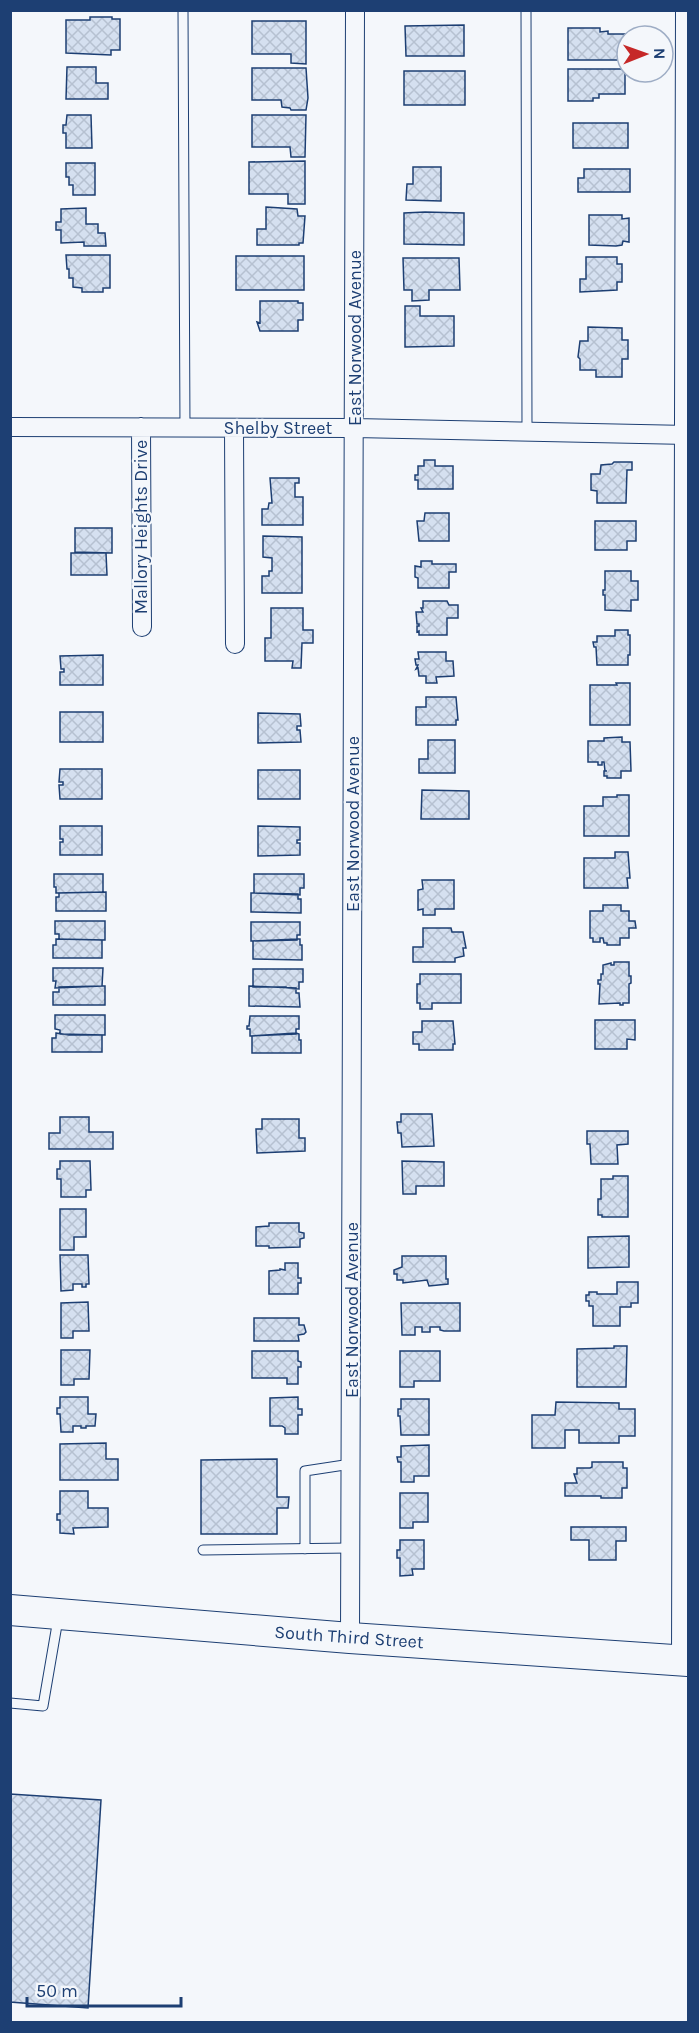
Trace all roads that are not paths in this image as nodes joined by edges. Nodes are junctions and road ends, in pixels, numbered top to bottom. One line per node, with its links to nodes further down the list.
1 (183, 10): 7 (lane)
2 (355, 10): 9 (street, East Norwood Avenue)
3 (526, 10): 10 (lane)
4 (685, 10): 11 (street)
5 (10, 427): 6 (street, Shelby Street)
6 (141, 428): 7 (street, Shelby Street); 12 (street, Mallory Heights Drive)
7 (185, 428): 8 (street, Shelby Street)
8 (234, 428): 9 (street, Shelby Street); 13 (street)
9 (355, 428): 10 (street, Shelby Street); 14 (street, East Norwood Avenue)
10 (527, 431): 11 (street, Shelby Street)
11 (686, 435): 21 (street)
12 (142, 627)
13 (235, 644)
14 (351, 1464): 15 (street, East Norwood Avenue); 16 (lane)
15 (350, 1548): 16 (lane); 20 (street, East Norwood Avenue)
16 (305, 1549): 17 (lane)
17 (203, 1550)
18 (10, 1610): 19 (main road, South Third Street)
19 (58, 1614): 20 (main road, South Third Street); 22 (lane)
20 (350, 1638): 21 (main road, South Third Street)
21 (685, 1660)
22 (10, 1703)

